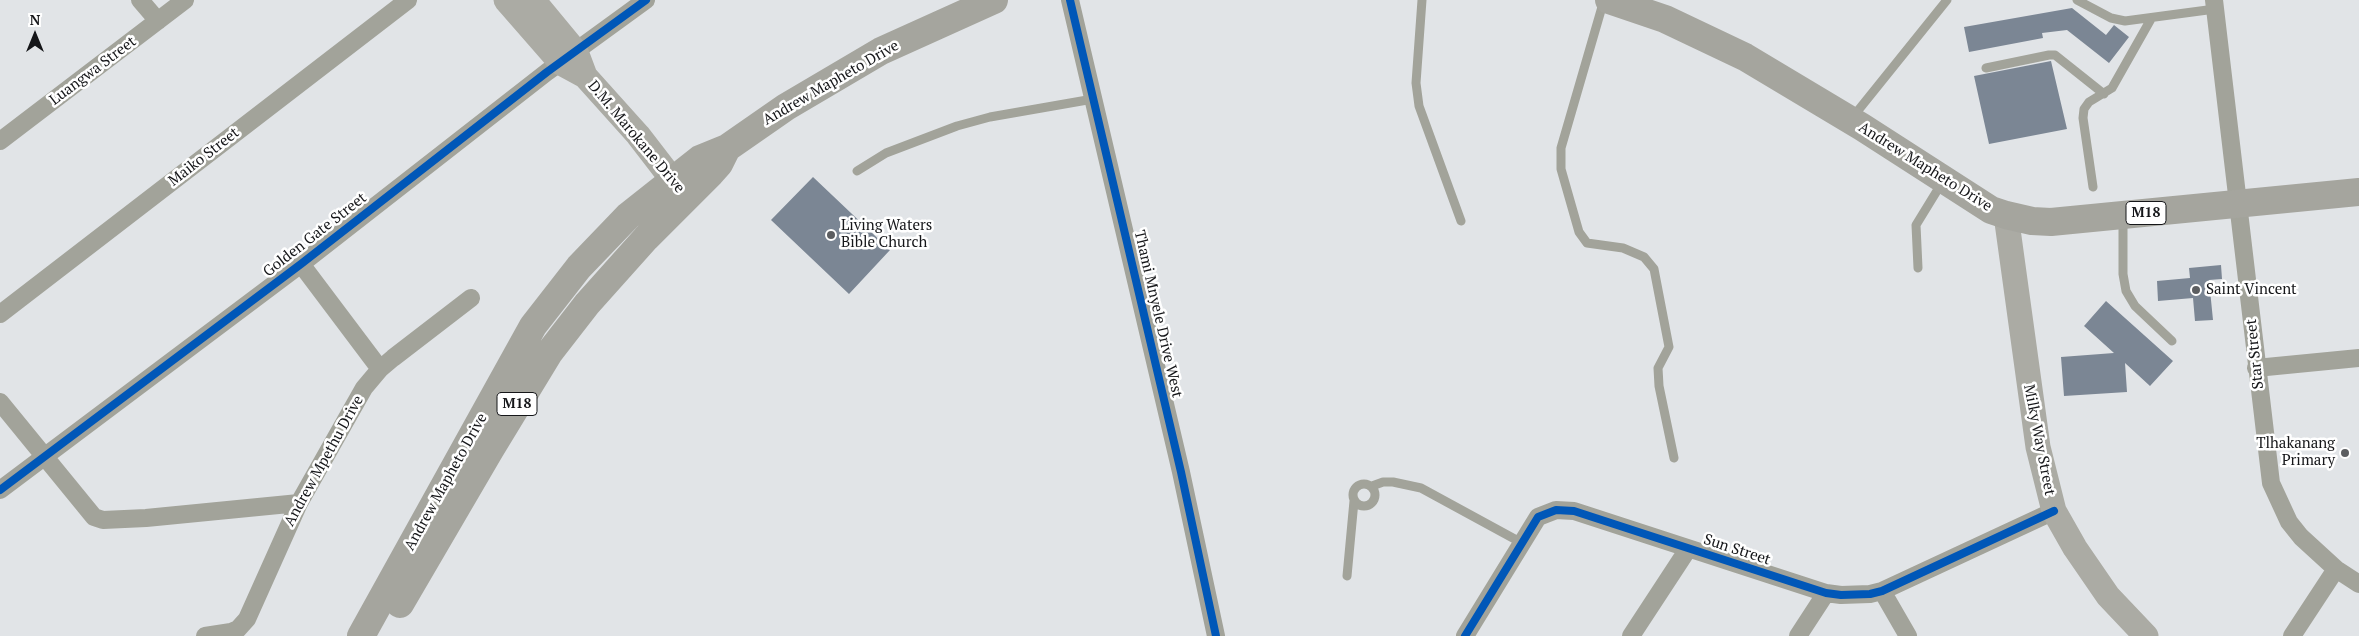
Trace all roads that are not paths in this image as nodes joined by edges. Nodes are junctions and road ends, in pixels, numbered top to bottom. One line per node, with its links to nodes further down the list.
1 (140, 0): 16 (street)
2 (185, 0): 16 (street, Luangwa Street)
3 (408, 0): 35 (street, Maiko Street)
4 (506, 0): 17 (street, D.M. Marokane Drive)
5 (533, 0): 17 (street, D.M. Marokane Drive)
6 (646, 0): 17 (street, Golden Gate Street)
7 (994, 0): 26 (main road, Andrew Mapheto Drive)
8 (1070, 0): 20 (street, Thami Mnyele Drive West)
9 (1422, 0): 31 (lane)
10 (1604, 0): 42 (lane)
11 (1609, 0): 21 (main road, Andrew Mapheto Drive)
12 (1947, 0): 21 (lane)
13 (2077, 0): 15 (lane)
14 (2214, 5): 15 (lane); 28 (street, Star Street)
15 (2151, 19): 19 (lane)
16 (158, 21): 22 (street, Luangwa Street)
17 (568, 58): 26 (street, D.M. Marokane Drive); 32 (street, Golden Gate Street)
18 (1986, 68): 19 (lane)
19 (2104, 94): 25 (lane)
20 (1093, 99): 23 (lane); 58 (street, Thami Mnyele Drive West)
21 (1850, 120): 24 (main road, Andrew Mapheto Drive)
22 (0, 141)
23 (858, 171)
24 (1943, 180): 29 (main road, Andrew Mapheto Drive / M18); 33 (lane)
25 (2093, 186)
26 (679, 188): 56 (main road, Andrew Mapheto Drive / M18); 57 (main road, Andrew Mapheto Drive / M18)
27 (2359, 192): 28 (main road, Andrew Mapheto Drive / M18)
28 (2239, 204): 30 (main road, Andrew Mapheto Drive / M18); 38 (street, Star Street)
29 (2006, 215): 30 (main road, Andrew Mapheto Drive / M18); 47 (street, Milky Way Street)
30 (2123, 215): 36 (lane)
31 (1461, 221)
32 (301, 264): 39 (street); 41 (street, Golden Gate Street)
33 (1918, 268)
34 (471, 298): 39 (street, Andrew Mpethu Drive)
35 (0, 314)
36 (2172, 342)
37 (2359, 358): 38 (street)
38 (2256, 368): 50 (street, Star Street)
39 (380, 369): 46 (street, Andrew Mpethu Drive)
40 (0, 402): 41 (street)
41 (44, 456): 44 (street, Golden Gate Street); 46 (street)
42 (1674, 458)
43 (1372, 486): 45 (lane); 45 (lane); 48 (lane)
44 (0, 490)
45 (1354, 501): 51 (lane)
46 (299, 503): 55 (street, Andrew Mpethu Drive)
47 (2054, 511): 53 (street, Sun Street); 63 (street, Milky Way Street)
48 (1522, 543): 49 (street, Sun Street); 59 (street, Sun Street)
49 (1688, 549): 54 (street, Sun Street); 60 (street)
50 (2336, 569): 52 (street, Star Street); 64 (street)
51 (1347, 576)
52 (2359, 584)
53 (1882, 591): 54 (street, Sun Street); 62 (street)
54 (1826, 593): 61 (street)
55 (205, 636)
56 (361, 636)
57 (382, 636)
58 (1216, 636)
59 (1465, 636)
60 (1632, 636)
61 (1798, 636)
62 (1908, 636)
63 (2146, 636)
64 (2292, 636)

